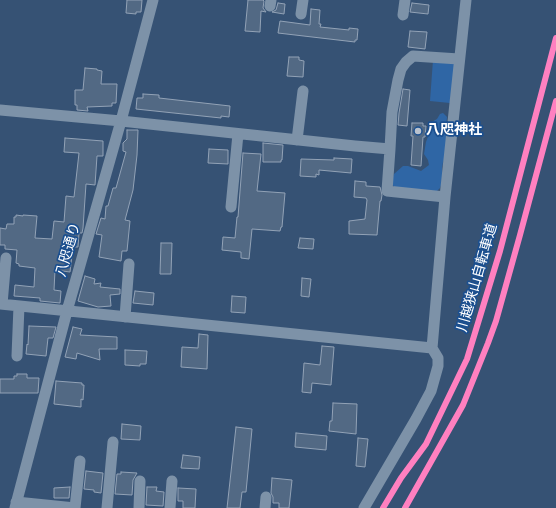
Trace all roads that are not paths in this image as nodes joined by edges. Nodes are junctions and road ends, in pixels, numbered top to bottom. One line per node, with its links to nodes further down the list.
1 (153, 0): 10 (street, 八咫通り)
2 (303, 0): 5 (street)
3 (405, 0): 6 (street)
4 (466, 0): 7 (street)
5 (301, 14)
6 (403, 15)
7 (459, 59): 13 (street); 14 (street)
8 (303, 91): 12 (street)
9 (0, 110): 10 (street)
10 (121, 121): 11 (street); 20 (street, 八咫通り)
11 (238, 134): 12 (street); 15 (street)
12 (297, 140): 13 (street)
13 (390, 149): 14 (street)
14 (445, 197): 22 (street)
15 (231, 207)
16 (6, 258): 18 (street)
17 (130, 264): 21 (street)
18 (1, 304): 19 (street)
19 (19, 306): 20 (street); 23 (street)
20 (67, 311): 21 (street); 28 (street, 八咫通り)
21 (125, 317): 22 (street)
22 (432, 348): 33 (street)
23 (17, 356)
24 (113, 442): 30 (street)
25 (80, 461): 29 (street)
26 (140, 481): 31 (street)
27 (172, 481): 32 (street)
28 (16, 505): 29 (street)
29 (75, 508)
30 (107, 508)
31 (139, 508)
32 (170, 508)
33 (364, 508)

